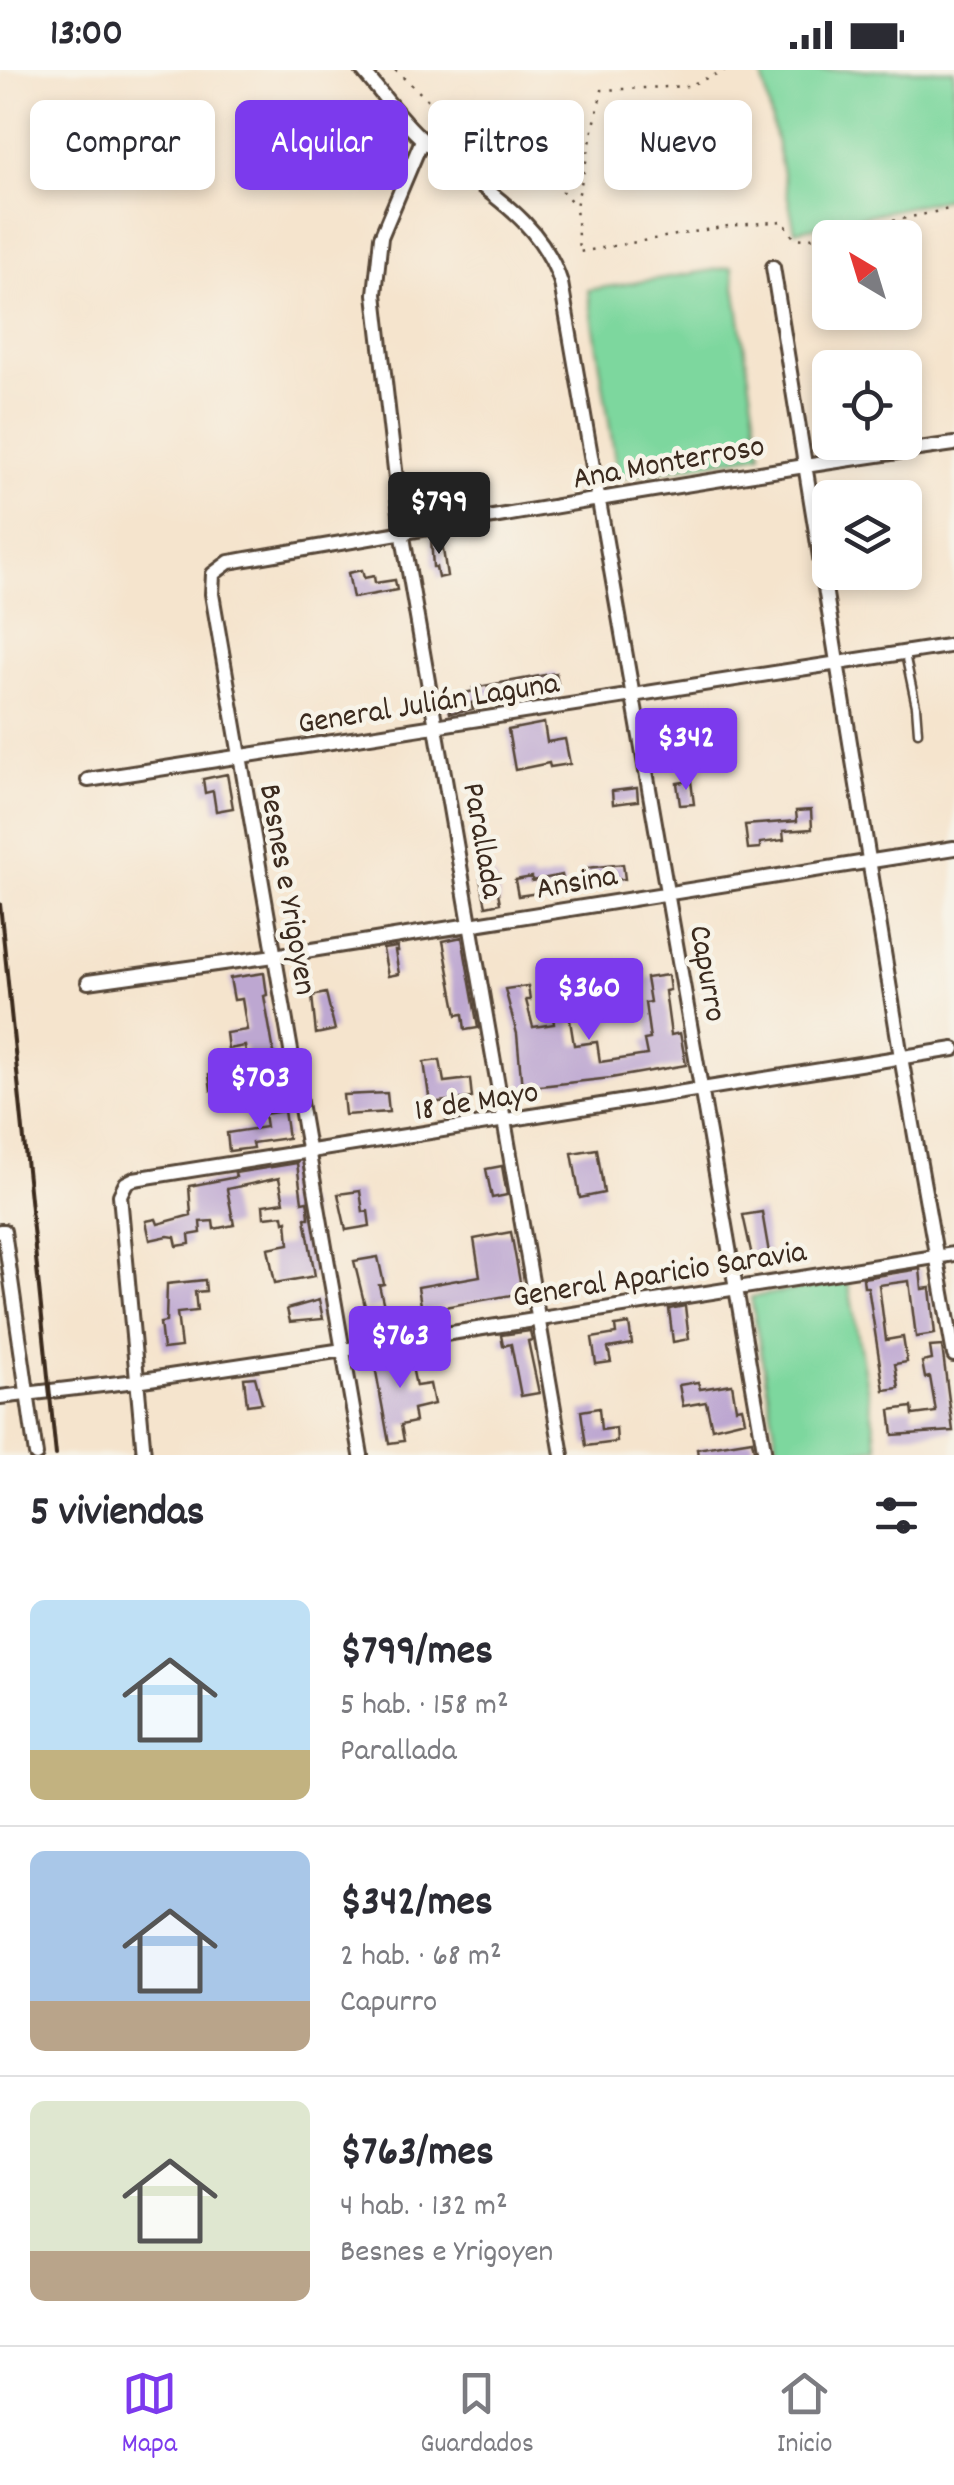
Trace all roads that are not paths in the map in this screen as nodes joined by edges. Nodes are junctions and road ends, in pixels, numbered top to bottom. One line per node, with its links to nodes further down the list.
1 (362, 70): 2 (street, Capurro)
2 (422, 140): 6 (street, Capurro); 7 (street, Parallada)
3 (772, 267): 5 (street)
4 (954, 444): 5 (street, Ana Monterroso)
5 (806, 464): 6 (street, Ana Monterroso); 11 (street)
6 (600, 501): 7 (street, Ana Monterroso); 12 (street, Capurro)
7 (402, 531): 8 (street, Ana Monterroso); 13 (street, Parallada)
8 (216, 570): 15 (street, Besnes e Yrigoyen)
9 (954, 645): 10 (street, General Julián Laguna)
10 (904, 653): 11 (street, General Julián Laguna); 14 (lane)
11 (836, 664): 12 (street, General Julián Laguna); 18 (street)
12 (634, 696): 13 (street, General Julián Laguna); 19 (street, Capurro)
13 (437, 728): 15 (street, General Julián Laguna); 20 (street, Parallada)
14 (918, 732)
15 (239, 759): 16 (street, General Julián Laguna); 21 (street, Besnes e Yrigoyen)
16 (88, 780)
17 (954, 848): 18 (street, Ansina)
18 (869, 861): 19 (street, Ansina); 24 (street)
19 (668, 892): 20 (street, Ansina); 25 (street, Capurro)
20 (472, 925): 21 (street, Ansina); 26 (street, Parallada)
21 (274, 956): 22 (street, Ansina); 27 (street, Besnes e Yrigoyen)
22 (88, 982)
23 (954, 1049): 24 (street, 18 de Mayo)
24 (902, 1057): 25 (street, 18 de Mayo); 30 (street)
25 (704, 1090): 26 (street, 18 de Mayo); 31 (street, Capurro)
26 (504, 1122): 27 (street, 18 de Mayo); 32 (street, Parallada)
27 (308, 1154): 33 (street, Besnes e Yrigoyen); 35 (street, 18 de Mayo)
28 (2, 1231): 36 (street)
29 (954, 1254): 30 (street, General Aparicio Saravia)
30 (937, 1257): 31 (street, General Aparicio Saravia); 34 (street)
31 (736, 1286): 32 (street, General Aparicio Saravia); 42 (street, Capurro)
32 (539, 1319): 33 (street, General Aparicio Saravia); 41 (street, Parallada)
33 (343, 1350): 35 (street, General Aparicio Saravia); 40 (street, Besnes e Yrigoyen)
34 (954, 1355)
35 (136, 1381): 36 (street, General Aparicio Saravia); 39 (street)
36 (26, 1394): 37 (street, General Aparicio Saravia); 38 (street)
37 (0, 1396)
38 (36, 1455)
39 (144, 1455)
40 (361, 1455)
41 (562, 1455)
42 (765, 1455)

